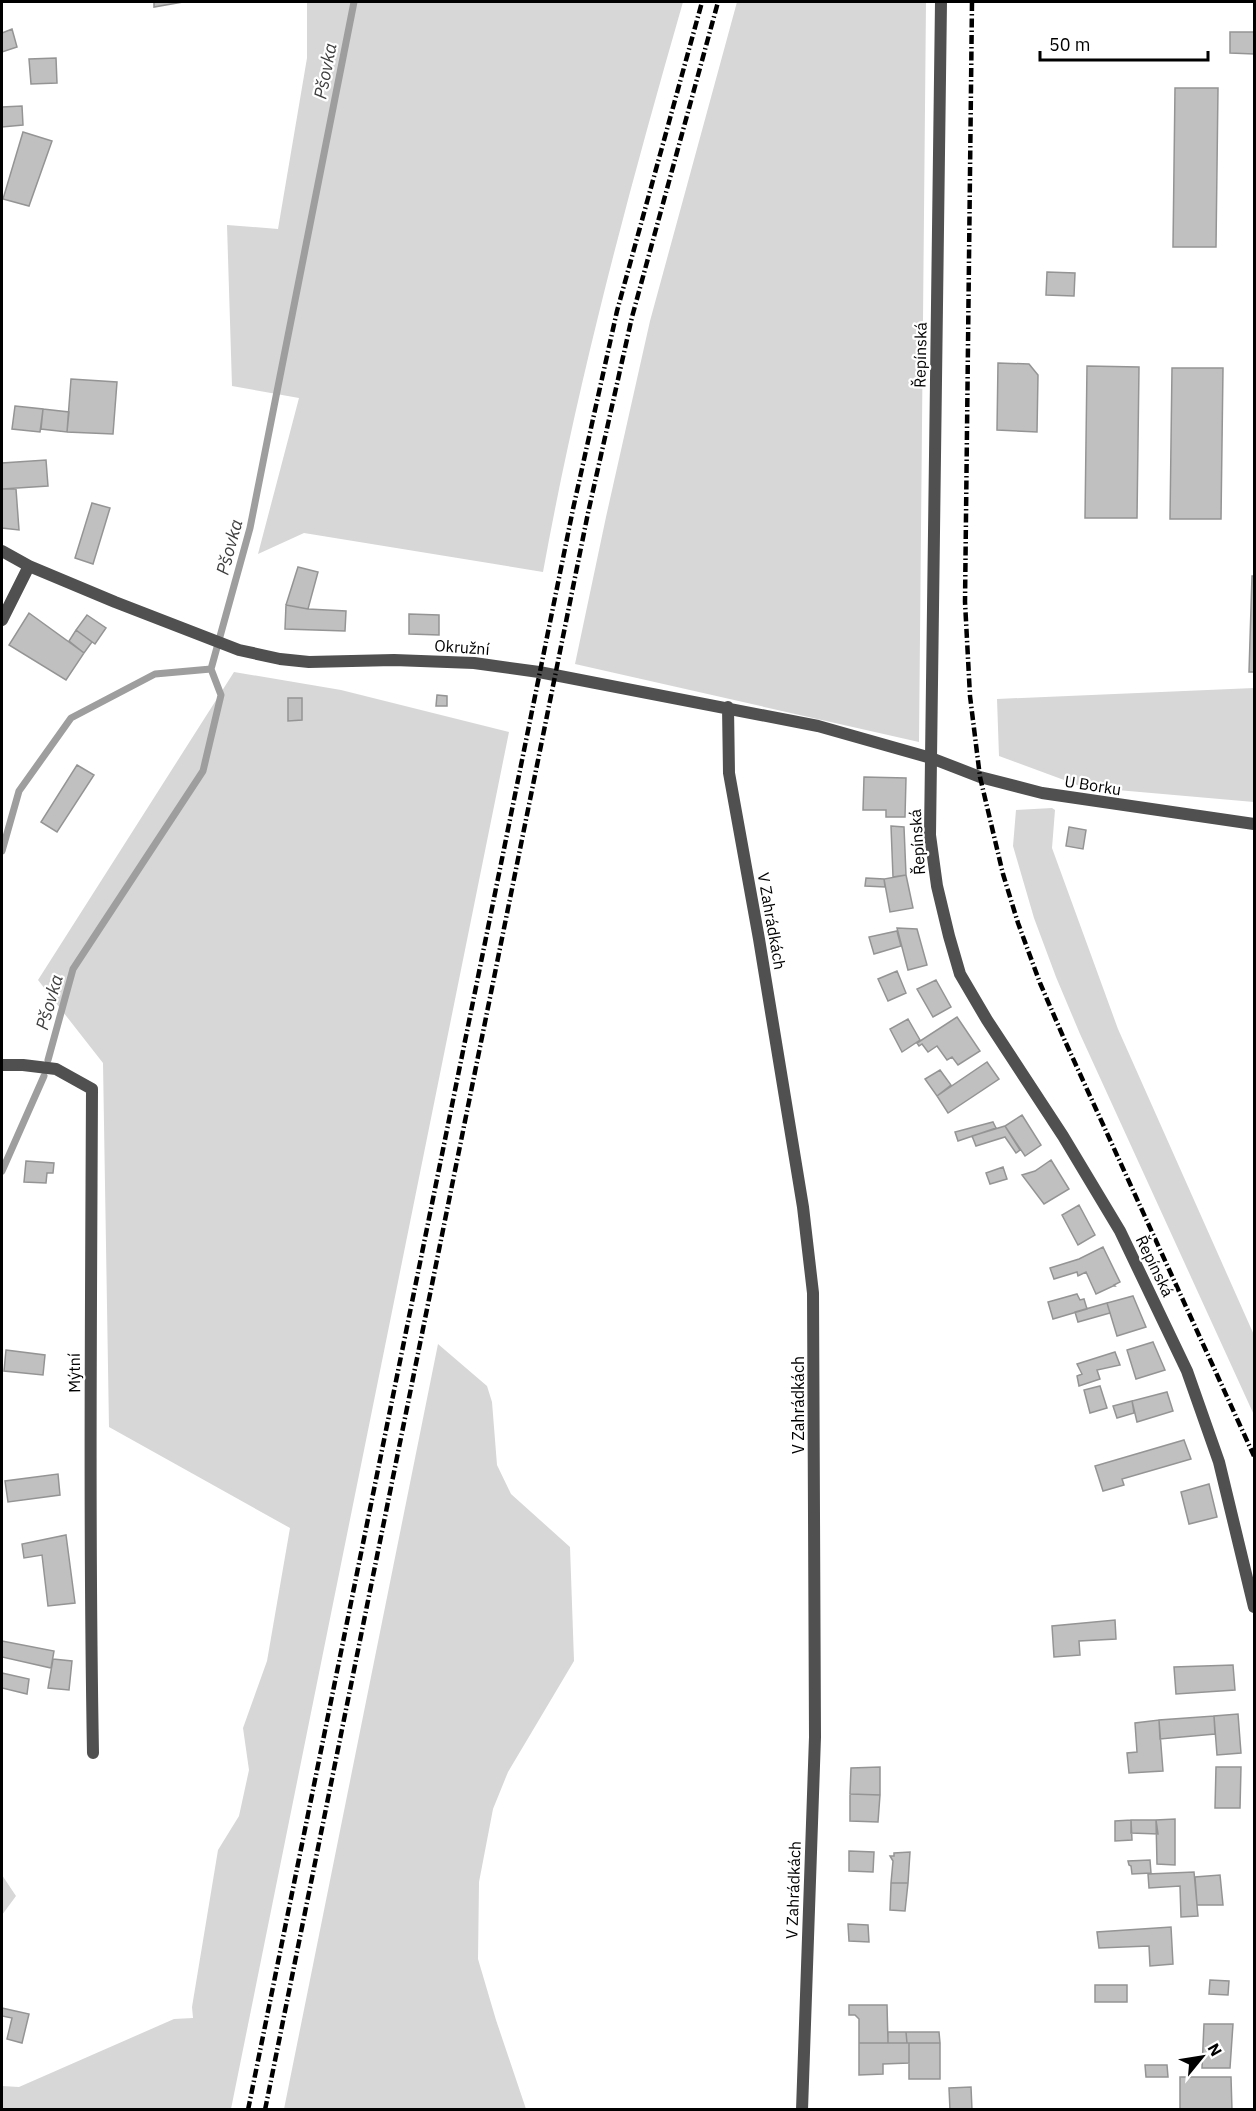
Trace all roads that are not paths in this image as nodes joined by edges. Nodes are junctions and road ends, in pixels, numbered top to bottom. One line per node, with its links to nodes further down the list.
1 (941, 2): 6 (street, Řepínská)
2 (2, 551): 3 (street, Okružní)
3 (29, 566): 4 (street); 5 (street, Okružní)
4 (2, 620)
5 (728, 707): 6 (street, Okružní); 11 (street, V Zahrádkách)
6 (931, 758): 7 (street, U Borku); 9 (street, Řepínská)
7 (1254, 824)
8 (2, 1065): 10 (street, Mýtní)
9 (1254, 1606)
10 (93, 1753)
11 (802, 2109)

